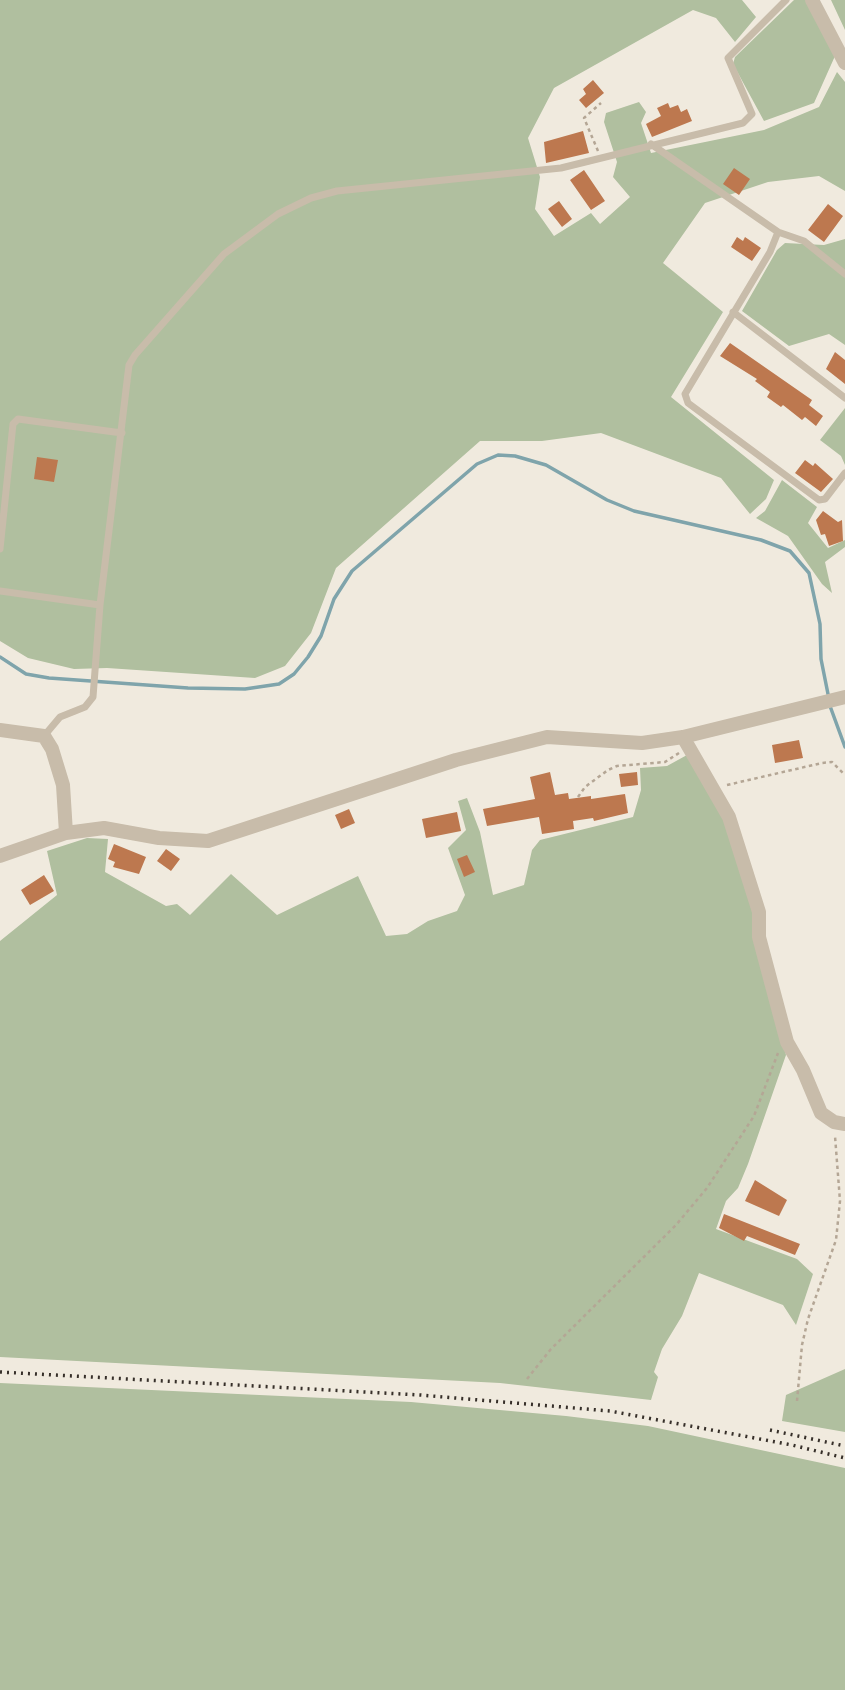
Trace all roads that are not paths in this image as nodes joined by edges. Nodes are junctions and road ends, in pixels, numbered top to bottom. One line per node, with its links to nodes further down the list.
1 (786, 0): 4 (lane)
2 (812, 0): 3 (street)
3 (845, 63)
4 (651, 144): 5 (lane); 9 (lane)
5 (778, 232): 6 (lane); 7 (lane)
6 (845, 274)
7 (733, 312): 8 (lane); 10 (lane)
8 (845, 398)
9 (122, 433): 11 (lane); 13 (lane)
10 (845, 473)
11 (0, 549)
12 (0, 591): 13 (lane)
13 (100, 605): 16 (lane)
14 (845, 697): 17 (street)
15 (0, 730): 16 (street)
16 (44, 736): 18 (street)
17 (685, 742): 18 (street); 20 (street)
18 (66, 833): 19 (street)
19 (0, 856)
20 (840, 1123)

